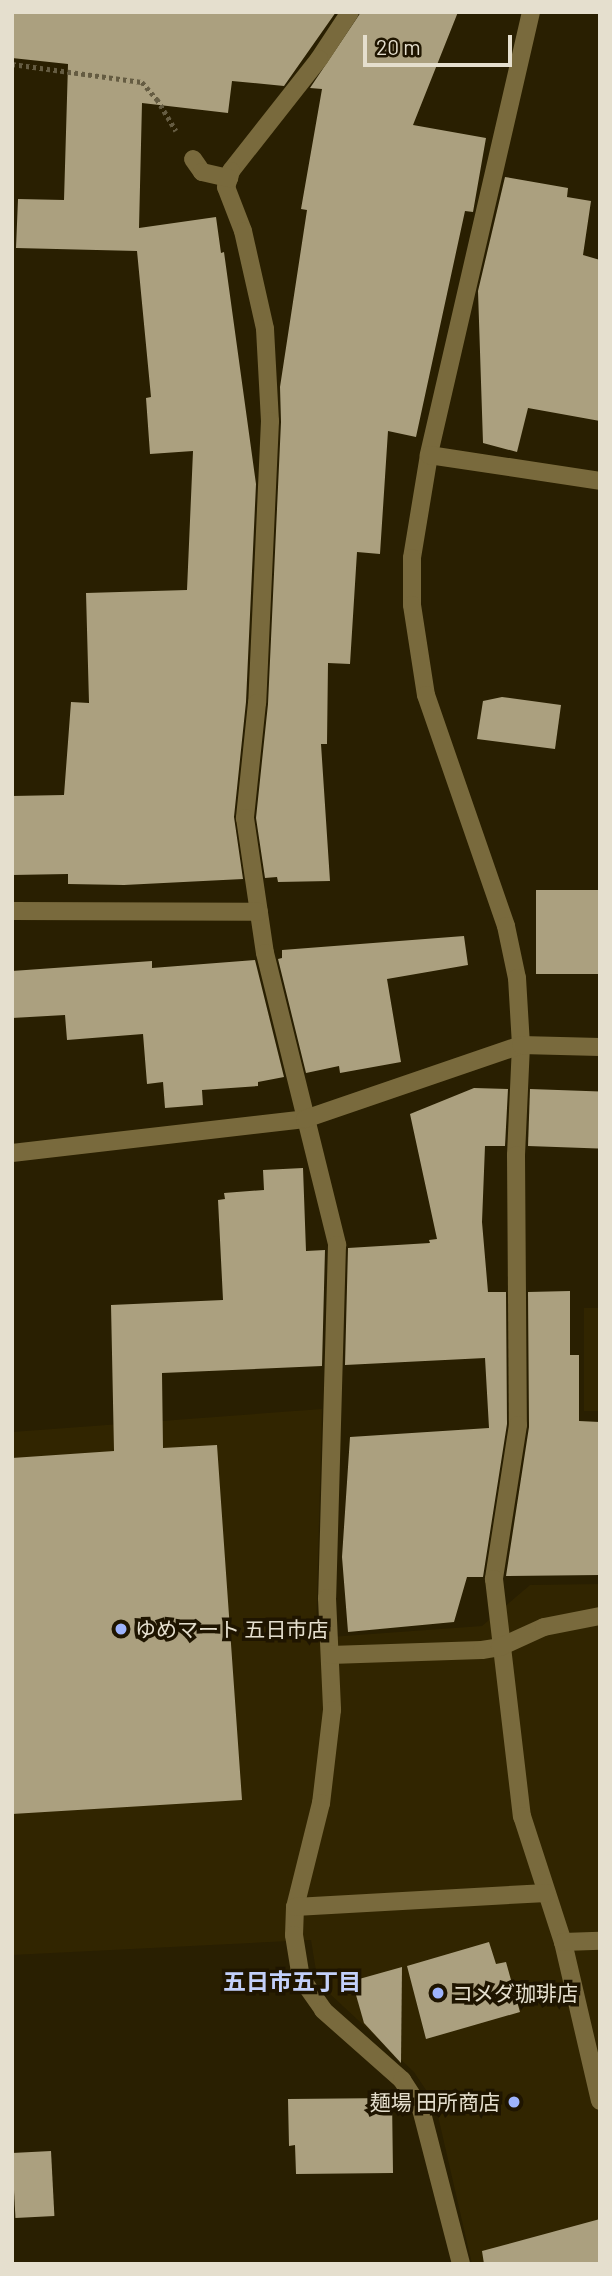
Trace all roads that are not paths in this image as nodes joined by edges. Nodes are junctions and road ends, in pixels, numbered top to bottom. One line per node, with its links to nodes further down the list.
1 (350, 12): 4 (street)
2 (531, 12): 5 (street)
3 (193, 159): 4 (street)
4 (229, 178): 8 (street)
5 (429, 455): 6 (street); 9 (street)
6 (600, 481)
7 (12, 911): 8 (street)
8 (259, 912): 11 (street)
9 (521, 1045): 10 (street); 11 (street); 14 (street)
10 (600, 1046)
11 (305, 1119): 12 (street); 15 (street)
12 (12, 1153)
13 (600, 1616): 14 (street)
14 (500, 1647): 15 (street); 16 (street)
15 (330, 1655): 17 (street)
16 (547, 1892): 17 (street); 19 (street)
17 (295, 1906): 21 (street)
18 (600, 1941): 19 (street)
19 (563, 1942): 20 (street)
20 (600, 2101)
21 (461, 2264)

